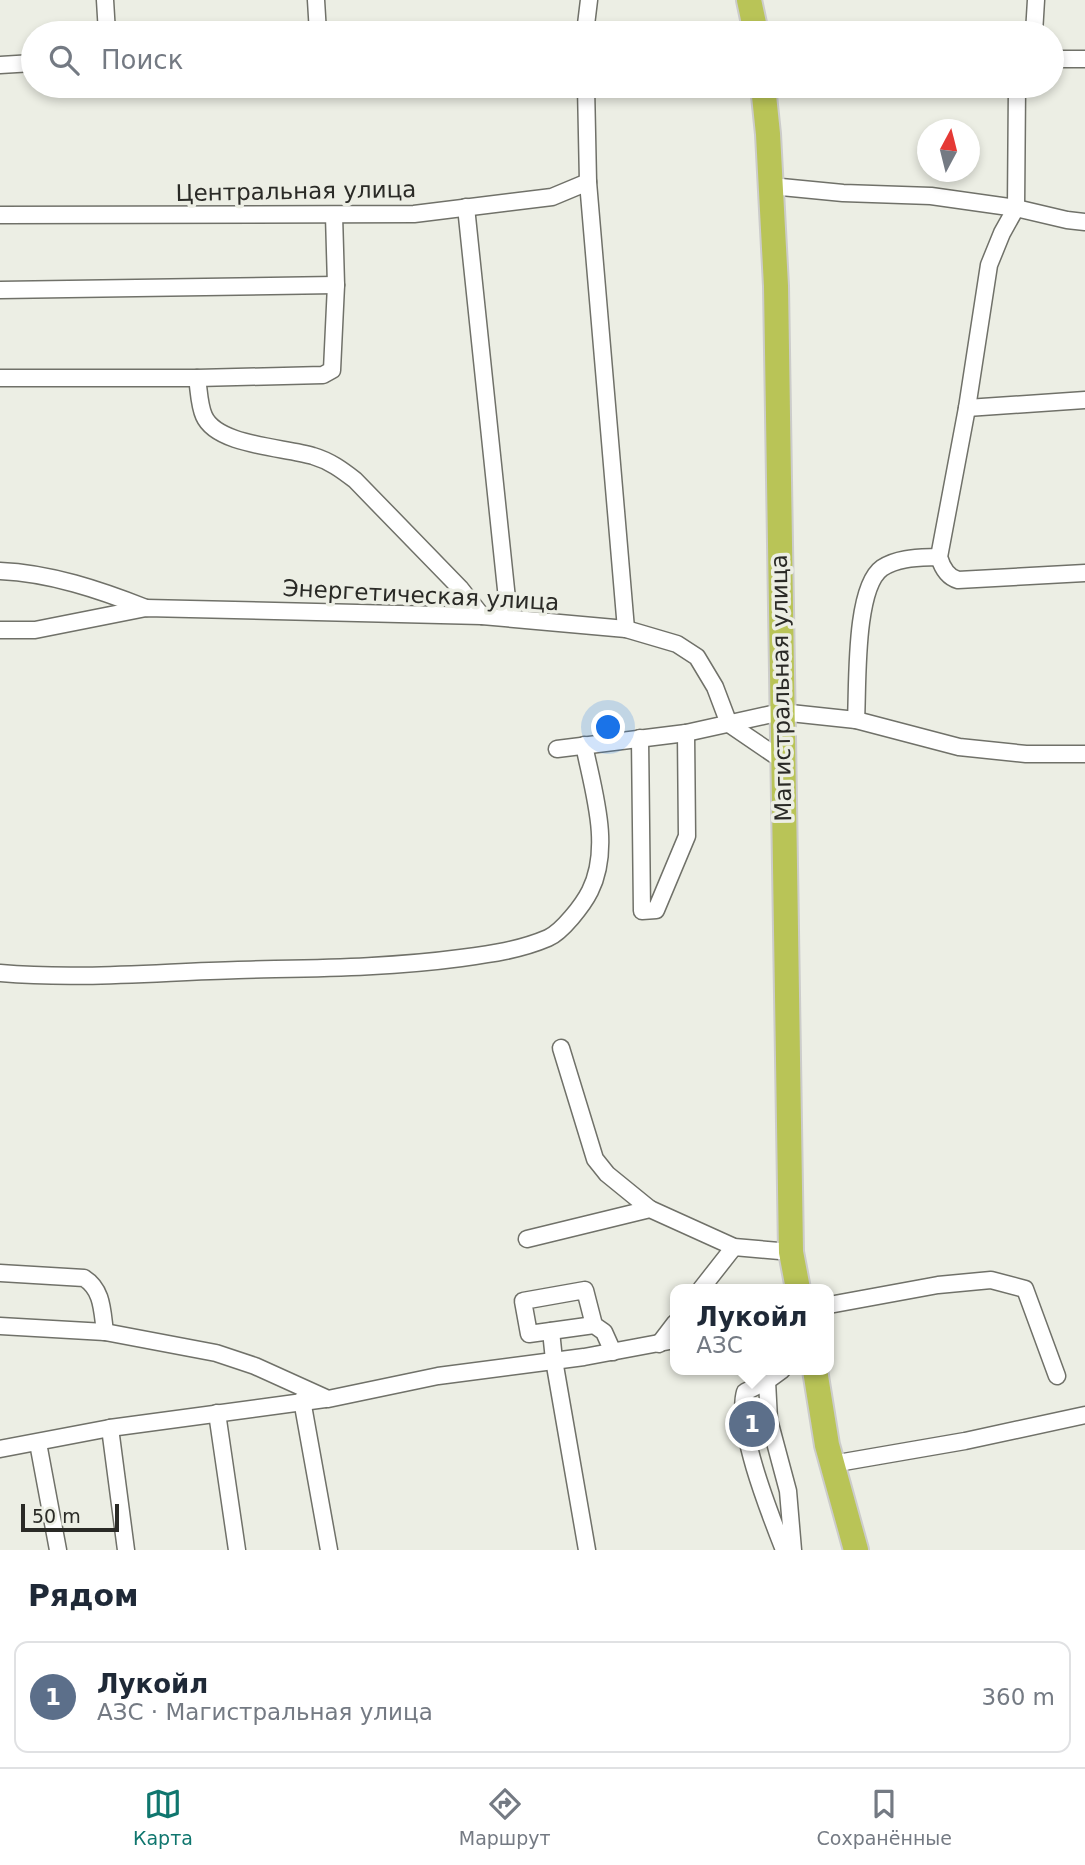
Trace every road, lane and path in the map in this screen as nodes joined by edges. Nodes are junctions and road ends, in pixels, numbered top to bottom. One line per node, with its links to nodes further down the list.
1 (105, 0): 6 (street)
2 (316, 0): 7 (street)
3 (589, 0): 8 (street)
4 (750, 0): 9 (highway)
5 (1036, 0): 10 (street)
6 (106, 21)
7 (317, 21)
8 (586, 21)
9 (754, 21)
10 (1035, 21)
11 (1064, 59): 12 (street)
12 (1085, 59)
13 (21, 64): 14 (street)
14 (0, 65)
15 (586, 98): 18 (street)
16 (764, 98): 19 (highway, Магистральная улица)
17 (1017, 98): 21 (street)
18 (589, 182): 20 (street, Центральная улица); 37 (street)
19 (771, 186): 21 (street); 39 (highway, Магистральная улица)
20 (466, 207): 23 (street, Центральная улица); 36 (street)
21 (1016, 208): 24 (street); 30 (street)
22 (0, 215): 23 (street, Центральная улица)
23 (334, 215): 25 (street)
24 (1085, 222)
25 (336, 285): 26 (street); 28 (street)
26 (0, 290)
27 (0, 378): 28 (street)
28 (197, 378): 35 (street)
29 (1085, 400): 30 (street)
30 (967, 408): 31 (street)
31 (939, 556): 33 (street); 40 (street)
32 (0, 571): 34 (street)
33 (1085, 573)
34 (146, 608): 35 (street, Энергетическая улица); 38 (street, Энергетическая улица)
35 (482, 616): 36 (street, Энергетическая улица)
36 (509, 618): 37 (street, Энергетическая улица)
37 (626, 629): 41 (street, Энергетическая улица)
38 (0, 630)
39 (781, 712): 40 (street); 41 (street); 47 (highway, Магистральная улица)
40 (856, 720): 46 (street)
41 (729, 724): 42 (street); 47 (street)
42 (686, 733): 43 (street); 43 (street)
43 (640, 738): 44 (street)
44 (584, 745): 45 (street); 48 (street)
45 (558, 749)
46 (1085, 754)
47 (782, 760): 53 (highway, Магистральная улица)
48 (4, 975)
49 (561, 1048): 50 (street)
50 (650, 1209): 51 (street); 52 (street)
51 (527, 1239)
52 (734, 1247): 53 (street); 55 (street)
53 (791, 1252): 56 (highway, Магистральная улица)
54 (0, 1273): 61 (street)
55 (705, 1284)
56 (798, 1284)
57 (834, 1304): 67 (street)
58 (594, 1325): 60 (street); 60 (street); 63 (street)
59 (0, 1326): 61 (street)
60 (551, 1331): 64 (street)
61 (105, 1332): 69 (street)
62 (667, 1342): 63 (street)
63 (613, 1352): 64 (street)
64 (554, 1360): 69 (street); 81 (street)
65 (775, 1375): 68 (street)
66 (816, 1375): 76 (highway)
67 (1057, 1376)
68 (767, 1381): 82 (street); 83 (street)
69 (328, 1399): 70 (street)
70 (302, 1400): 71 (street); 80 (street)
71 (217, 1412): 73 (street); 79 (street)
72 (1085, 1415): 76 (street)
73 (110, 1428): 74 (street); 78 (street)
74 (38, 1443): 75 (street); 77 (street)
75 (0, 1449)
76 (832, 1464): 84 (highway)
77 (58, 1550)
78 (126, 1550)
79 (237, 1550)
80 (329, 1550)
81 (587, 1550)
82 (784, 1550)
83 (793, 1550)
84 (856, 1550)

